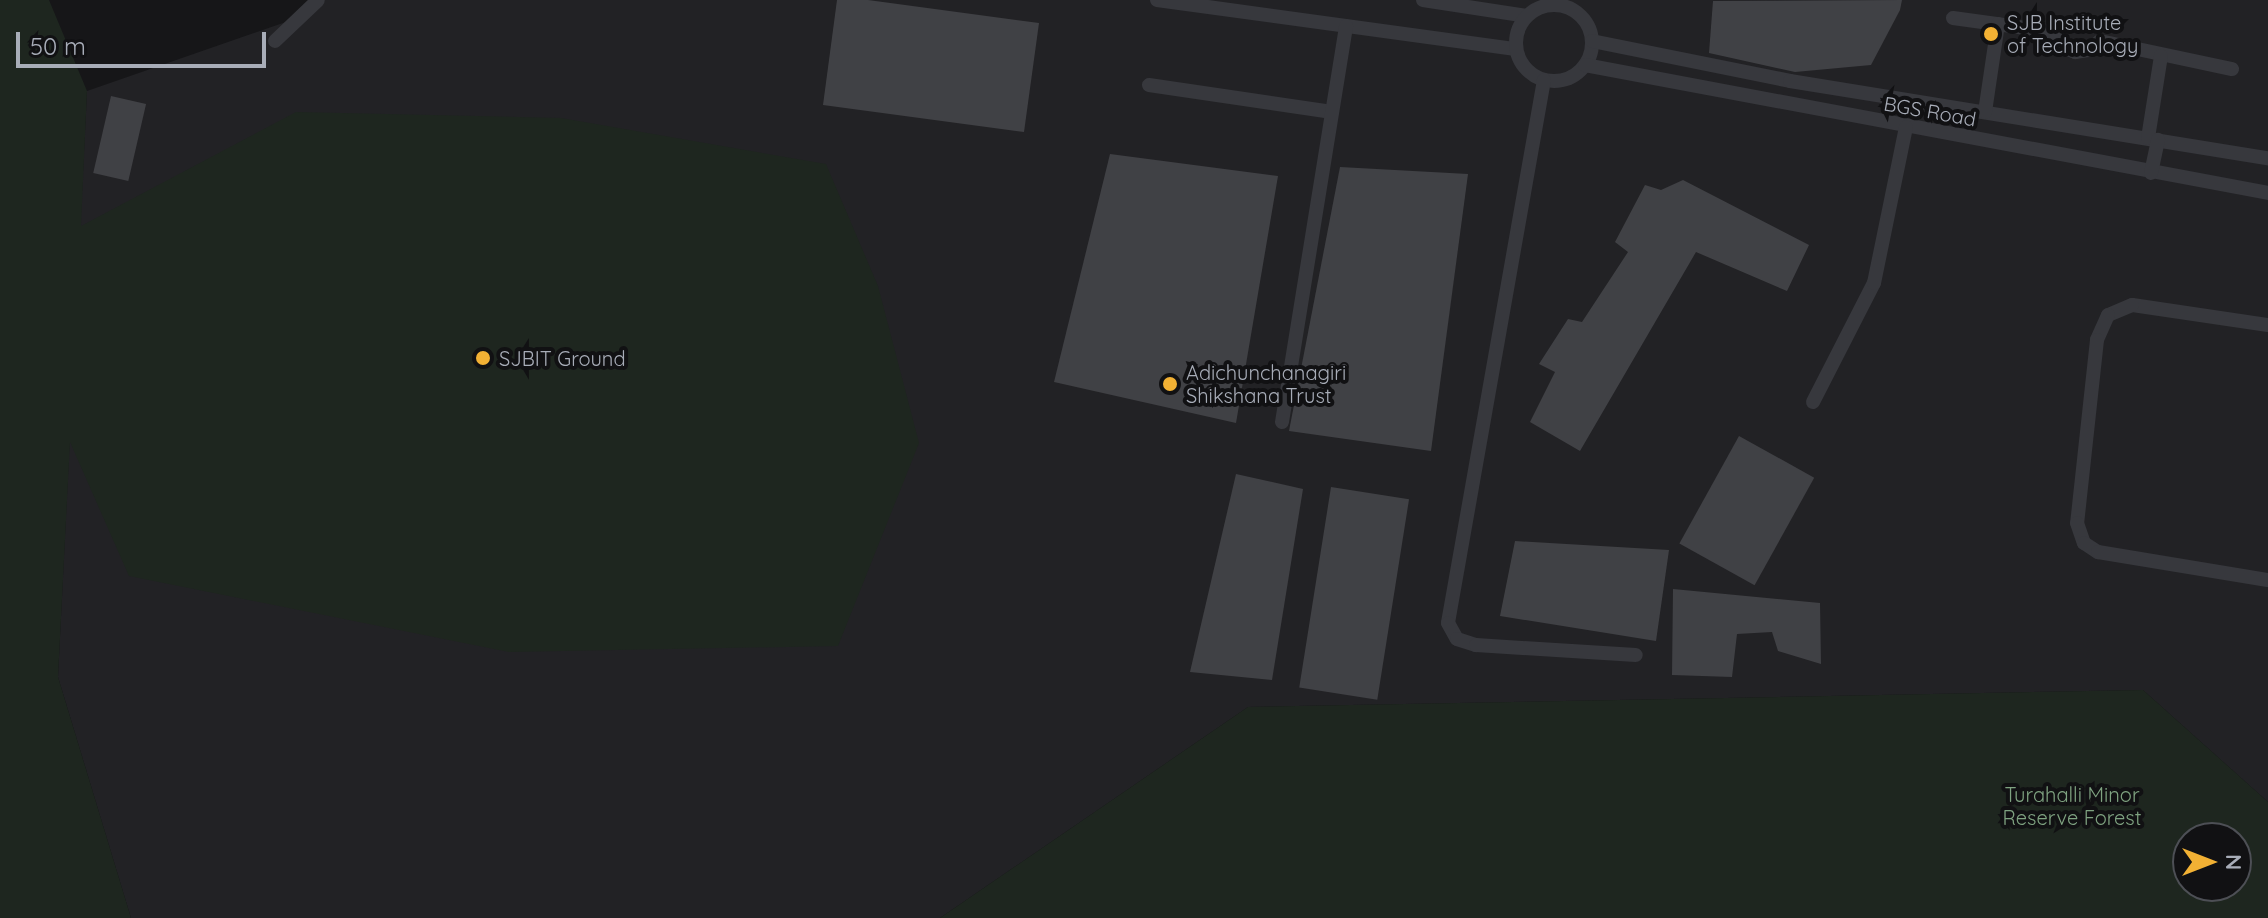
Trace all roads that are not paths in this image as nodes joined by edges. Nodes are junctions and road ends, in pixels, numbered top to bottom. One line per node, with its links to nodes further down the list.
1 (318, 0): 9 (lane)
2 (1157, 0): 8 (lane)
3 (1423, 0): 5 (lane)
4 (1560, 3): 5 (lane); 10 (lane)
5 (1526, 16): 11 (lane)
6 (1953, 18): 7 (lane)
7 (1998, 24): 12 (lane); 18 (lane)
8 (1346, 26): 11 (lane); 17 (lane)
9 (275, 41)
10 (1592, 41): 13 (lane); 18 (lane, BGS Road)
11 (1516, 49): 15 (lane)
12 (2161, 56): 14 (lane); 21 (lane)
13 (1585, 65): 15 (lane); 20 (lane, BGS Road)
14 (2232, 69)
15 (1544, 80): 30 (lane)
16 (1149, 85): 17 (lane)
17 (1332, 112): 28 (lane)
18 (1985, 112): 19 (lane, BGS Road)
19 (2015, 117): 21 (lane, BGS Road); 22 (lane)
20 (1906, 127): 22 (lane, BGS Road); 27 (lane)
21 (2153, 139): 23 (lane, BGS Road); 24 (lane)
22 (2009, 146): 24 (lane, BGS Road)
23 (2268, 158)
24 (2151, 173): 25 (lane, BGS Road)
25 (2268, 193)
26 (2268, 325): 29 (lane)
27 (1813, 402)
28 (1282, 422)
29 (2268, 580)
30 (1636, 655)

